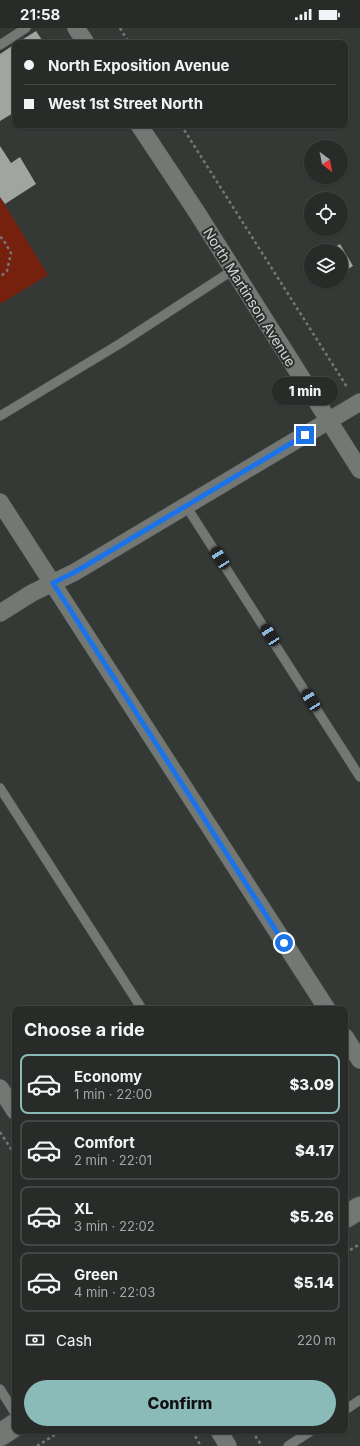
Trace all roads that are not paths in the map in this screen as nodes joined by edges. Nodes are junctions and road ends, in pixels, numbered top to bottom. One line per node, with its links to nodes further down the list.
1 (26, 28): 4 (lane)
2 (76, 28): 3 (street)
3 (84, 40)
4 (0, 45)
5 (140, 128): 6 (street, North Martinson Avenue)
6 (233, 270): 8 (lane); 9 (street, North Martinson Avenue)
7 (360, 402): 9 (street)
8 (0, 416)
9 (328, 421): 10 (street, North Martinson Avenue); 12 (street)
10 (360, 470)
11 (0, 502): 13 (street)
12 (186, 506): 13 (street); 15 (lane)
13 (53, 583): 14 (street); 18 (street)
14 (0, 613)
15 (360, 777)
16 (0, 788): 17 (lane)
17 (140, 1006)
18 (325, 1006)
19 (348, 1042): 20 (street)
20 (360, 1060)
21 (0, 1088): 22 (street)
22 (12, 1106)
23 (360, 1208): 24 (street)
24 (348, 1215)
25 (0, 1389): 27 (lane)
26 (360, 1400): 28 (lane)
27 (12, 1408)
28 (348, 1408)
29 (12, 1427): 32 (street)
30 (221, 1434): 33 (street)
31 (306, 1434): 34 (lane)
32 (0, 1435)
33 (228, 1446)
34 (288, 1446)

